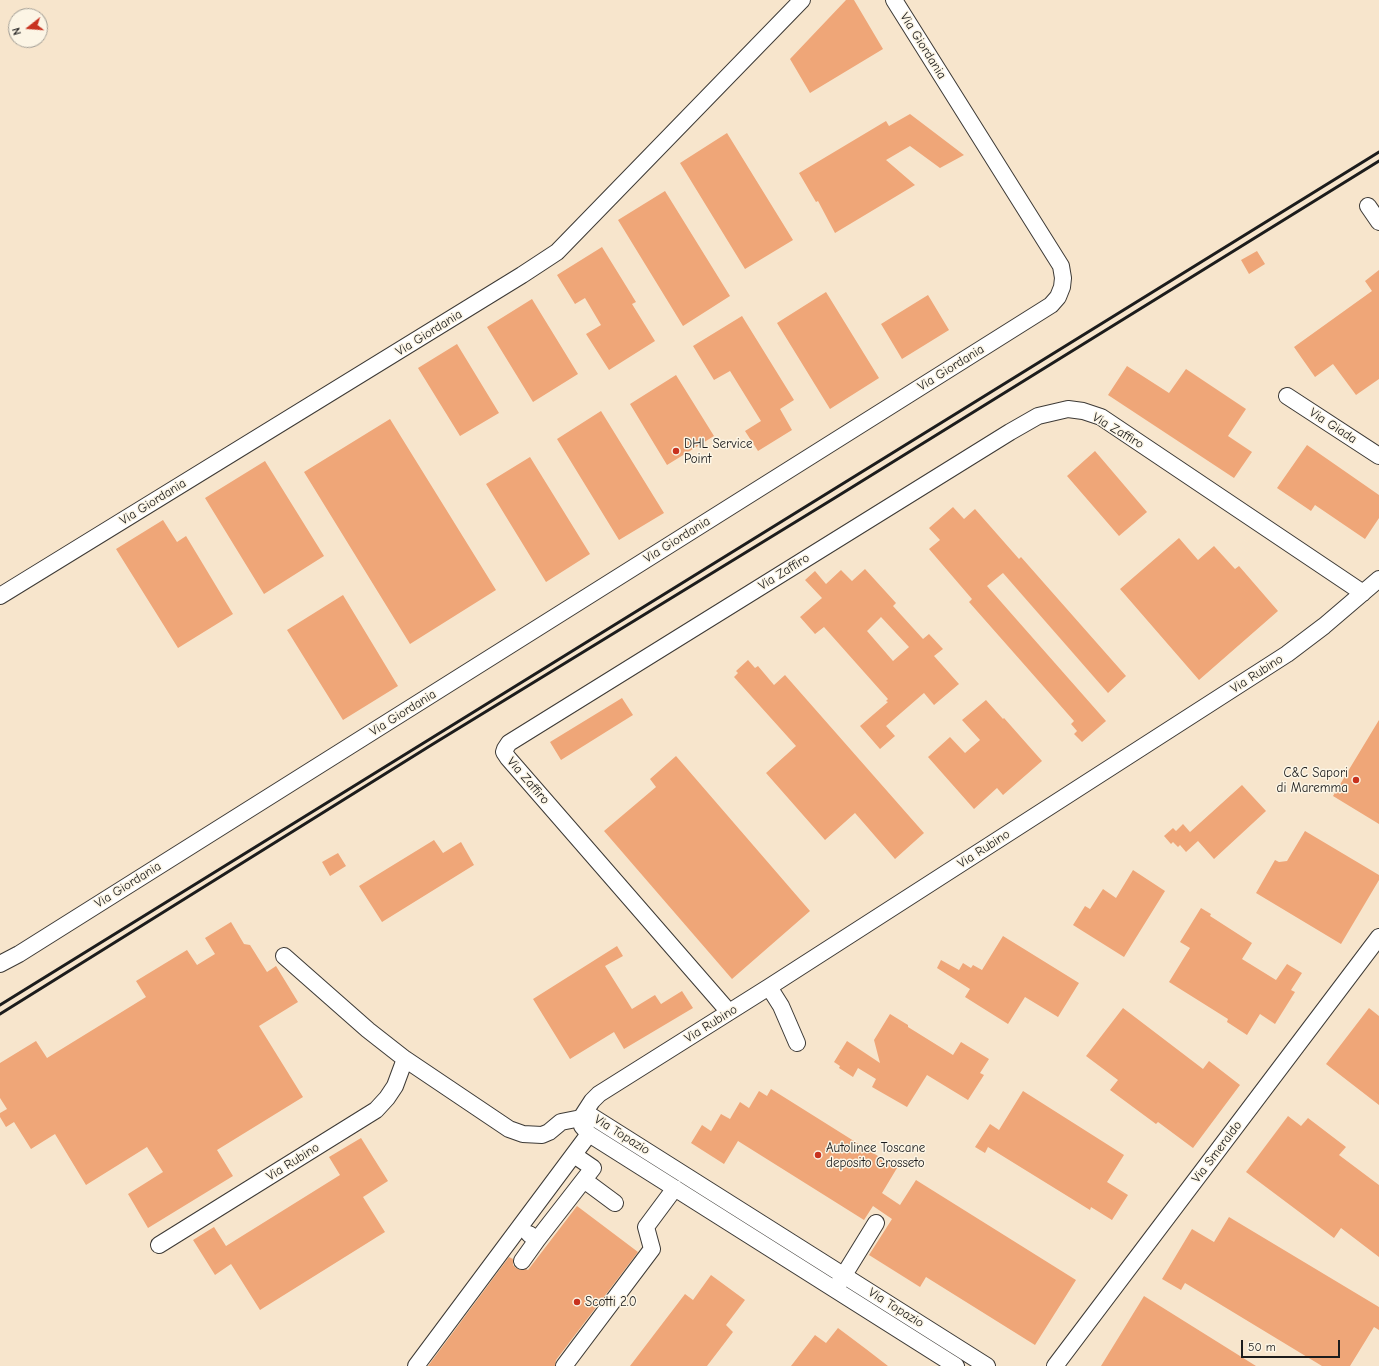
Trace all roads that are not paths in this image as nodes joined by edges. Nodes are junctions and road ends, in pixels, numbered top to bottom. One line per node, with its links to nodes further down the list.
1 (802, 0): 9 (street, Via Giordania)
2 (894, 0): 12 (street, Via Giordania)
3 (1368, 206): 4 (street)
4 (1379, 222)
5 (1287, 396): 6 (street, Via Giada)
6 (1379, 456)
7 (1379, 579): 8 (street, Via Rubino)
8 (1363, 593): 13 (street, Via Rubino); 14 (street, Via Zaffiro)
9 (0, 596)
10 (1379, 937): 35 (street, Via Smeraldo)
11 (284, 956): 16 (street)
12 (0, 964)
13 (769, 987): 14 (street, Via Rubino); 15 (street)
14 (729, 1012): 17 (street, Via Rubino)
15 (798, 1043)
16 (405, 1059): 17 (street); 26 (street, Via Rubino)
17 (583, 1115): 18 (street, Via Topazio); 28 (street, Via Topazio)
18 (589, 1134): 19 (street); 21 (street, Via Topazio)
19 (574, 1155): 20 (street); 24 (street)
20 (584, 1180): 22 (street); 25 (street)
21 (675, 1188): 29 (street, Via Topazio); 32 (street)
22 (615, 1203)
23 (876, 1223): 28 (street)
24 (520, 1227): 25 (street); 31 (street)
25 (537, 1240): 27 (street)
26 (159, 1245)
27 (522, 1261)
28 (844, 1275): 29 (street); 34 (street, Via Topazio)
29 (835, 1289): 30 (street, Via Topazio)
30 (938, 1361): 33 (street, Via Topazio)
31 (416, 1366)
32 (564, 1366)
33 (956, 1366)
34 (987, 1366)
35 (1055, 1366)

